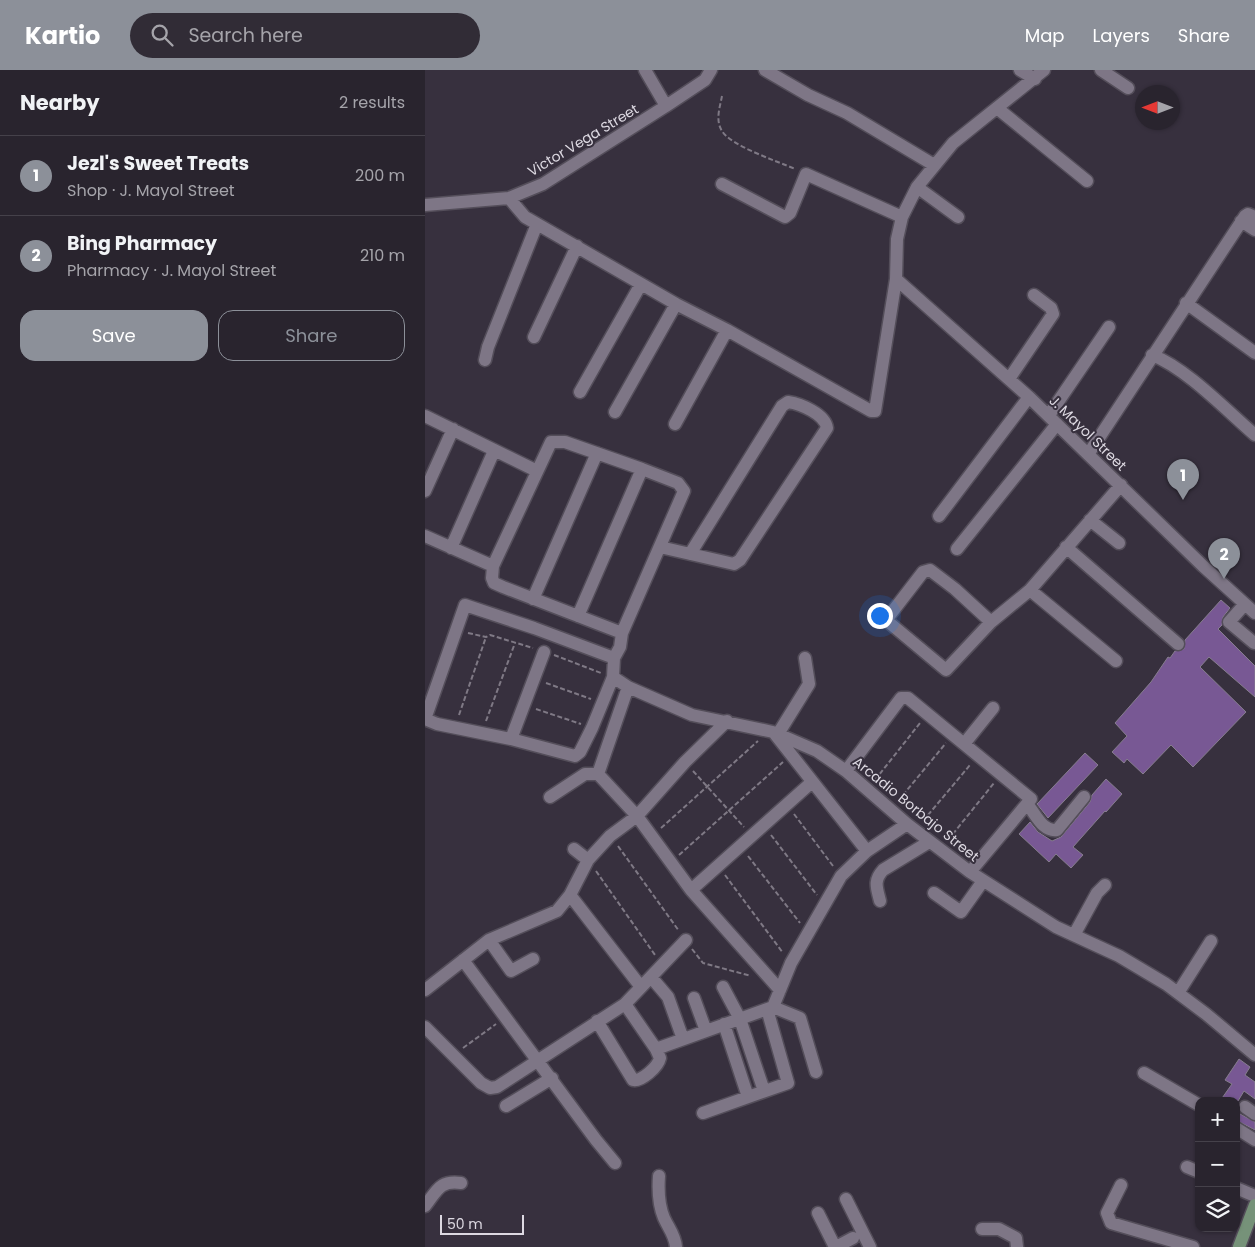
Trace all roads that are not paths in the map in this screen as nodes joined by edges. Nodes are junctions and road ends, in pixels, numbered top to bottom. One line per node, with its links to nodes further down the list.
1 (645, 70): 9 (street)
2 (711, 70): 9 (street, Victor Vega Street)
3 (765, 70): 11 (street)
4 (1020, 70): 7 (street)
5 (1044, 70): 7 (street)
6 (1101, 70): 8 (street)
7 (1035, 79): 10 (street)
8 (1128, 88)
9 (666, 106): 15 (street, Victor Vega Street)
10 (997, 108): 11 (street); 12 (street)
11 (934, 165): 14 (street)
12 (1087, 182)
13 (722, 184): 17 (street)
14 (917, 187): 17 (street); 18 (street)
15 (509, 198): 16 (street, Victor Vega Street); 21 (street)
16 (425, 205)
17 (902, 216): 24 (street)
18 (958, 217)
19 (1255, 217): 20 (street)
20 (1241, 221): 22 (street); 27 (street)
21 (537, 224): 23 (street); 34 (street)
22 (1255, 230)
23 (577, 246): 25 (street); 31 (street)
24 (896, 279): 30 (street); 35 (street, J. Mayol Street)
25 (641, 284): 28 (street); 36 (street)
26 (1034, 295): 35 (street)
27 (1186, 303): 32 (street); 33 (street)
28 (676, 304): 30 (street); 38 (street)
29 (1109, 327): 40 (street)
30 (727, 330): 41 (street)
31 (534, 337)
32 (1255, 353)
33 (1152, 354): 43 (street); 46 (street)
34 (485, 360)
35 (1009, 379): 37 (street, J. Mayol Street)
36 (580, 392)
37 (1029, 397): 40 (street, J. Mayol Street); 51 (street)
38 (615, 412)
39 (425, 416): 42 (street)
40 (1053, 420): 46 (street, J. Mayol Street); 58 (street)
41 (675, 424)
42 (453, 429): 44 (street); 50 (street)
43 (1255, 435)
44 (494, 451): 48 (street); 57 (street)
45 (597, 453): 47 (street); 48 (street); 62 (street)
46 (1089, 453): 49 (street, J. Mayol Street)
47 (641, 469): 55 (street); 65 (street)
48 (537, 471): 60 (street)
49 (1121, 485): 52 (street); 63 (street, J. Mayol Street)
50 (425, 491)
51 (939, 516)
52 (1090, 520): 54 (street); 56 (street)
53 (425, 536): 57 (street)
54 (1119, 543)
55 (660, 547): 59 (street); 69 (street)
56 (1067, 547): 61 (street); 68 (street)
57 (451, 548): 60 (street)
58 (957, 549)
59 (690, 554): 59 (street)
60 (493, 566): 62 (street)
61 (1030, 590): 66 (street); 72 (street)
62 (533, 599): 65 (street)
63 (1245, 604): 64 (street, J. Mayol Street); 67 (street)
64 (1255, 613)
65 (578, 616): 69 (street)
66 (991, 622): 66 (street)
67 (1255, 642)
68 (1178, 644)
69 (618, 646): 73 (street); 78 (street)
70 (544, 652): 78 (street)
71 (805, 658): 77 (street)
72 (1116, 661)
73 (613, 677): 74 (street, Arcadio Borbajo Street); 78 (street)
74 (628, 687): 76 (street, Arcadio Borbajo Street); 81 (street)
75 (993, 708): 79 (street)
76 (727, 721): 77 (street, Arcadio Borbajo Street); 86 (street)
77 (773, 733): 80 (street, Arcadio Borbajo Street); 82 (street)
78 (511, 739)
79 (964, 744): 80 (street); 85 (street)
80 (846, 771): 87 (street, Arcadio Borbajo Street)
81 (598, 774): 83 (street); 86 (street)
82 (812, 782): 90 (street); 95 (street)
83 (550, 797)
84 (1084, 797): 85 (street)
85 (1027, 804): 92 (street)
86 (637, 816): 91 (street); 95 (street)
87 (911, 828): 88 (street, Arcadio Borbajo Street); 90 (street)
88 (929, 842): 92 (street, Arcadio Borbajo Street); 98 (street)
89 (574, 849): 91 (street)
90 (867, 851): 109 (street)
91 (588, 860): 97 (street)
92 (970, 872): 93 (street, Arcadio Borbajo Street)
93 (983, 881): 96 (street); 99 (street, Arcadio Borbajo Street)
94 (1105, 885): 99 (street)
95 (691, 890): 109 (street)
96 (934, 893)
97 (570, 895): 100 (street); 106 (street)
98 (880, 901)
99 (1074, 935): 110 (street, Arcadio Borbajo Street)
100 (489, 940): 103 (street); 104 (street)
101 (686, 940): 105 (street)
102 (1211, 941): 110 (street)
103 (533, 959)
104 (463, 960): 108 (street); 122 (street)
105 (651, 977): 106 (street); 119 (street)
106 (641, 987): 112 (street)
107 (723, 987): 114 (street)
108 (425, 990)
109 (780, 990): 113 (street)
110 (1178, 993): 121 (street, Arcadio Borbajo Street)
111 (694, 998): 118 (street)
112 (625, 1004): 115 (street); 120 (street)
113 (770, 1008): 114 (street); 123 (street); 126 (street)
114 (740, 1019): 116 (street); 126 (street)
115 (597, 1020): 120 (street); 122 (street)
116 (725, 1024): 118 (street); 127 (street)
117 (425, 1027): 122 (street)
118 (706, 1031): 119 (street)
119 (683, 1039): 120 (street)
120 (657, 1049)
121 (1255, 1056)
122 (537, 1060): 125 (street)
123 (816, 1072)
124 (1144, 1073): 128 (street)
125 (552, 1078): 129 (street); 133 (street)
126 (764, 1092): 127 (street)
127 (748, 1097): 130 (street)
128 (1195, 1103)
129 (506, 1106)
130 (703, 1113)
131 (1240, 1131): 132 (street)
132 (1255, 1140)
133 (615, 1163)
134 (659, 1176): 146 (street)
135 (461, 1183): 138 (street)
136 (1121, 1185): 150 (street)
137 (1240, 1190): 139 (street)
138 (429, 1191): 142 (street)
139 (1255, 1196)
140 (846, 1198): 148 (street)
141 (1255, 1205): 151 (main road)
142 (425, 1206)
143 (818, 1213): 147 (street)
144 (982, 1229): 149 (street)
145 (853, 1238): 147 (street)
146 (676, 1247)
147 (835, 1247)
148 (870, 1247)
149 (1017, 1247)
150 (1193, 1247)
151 (1239, 1247)

